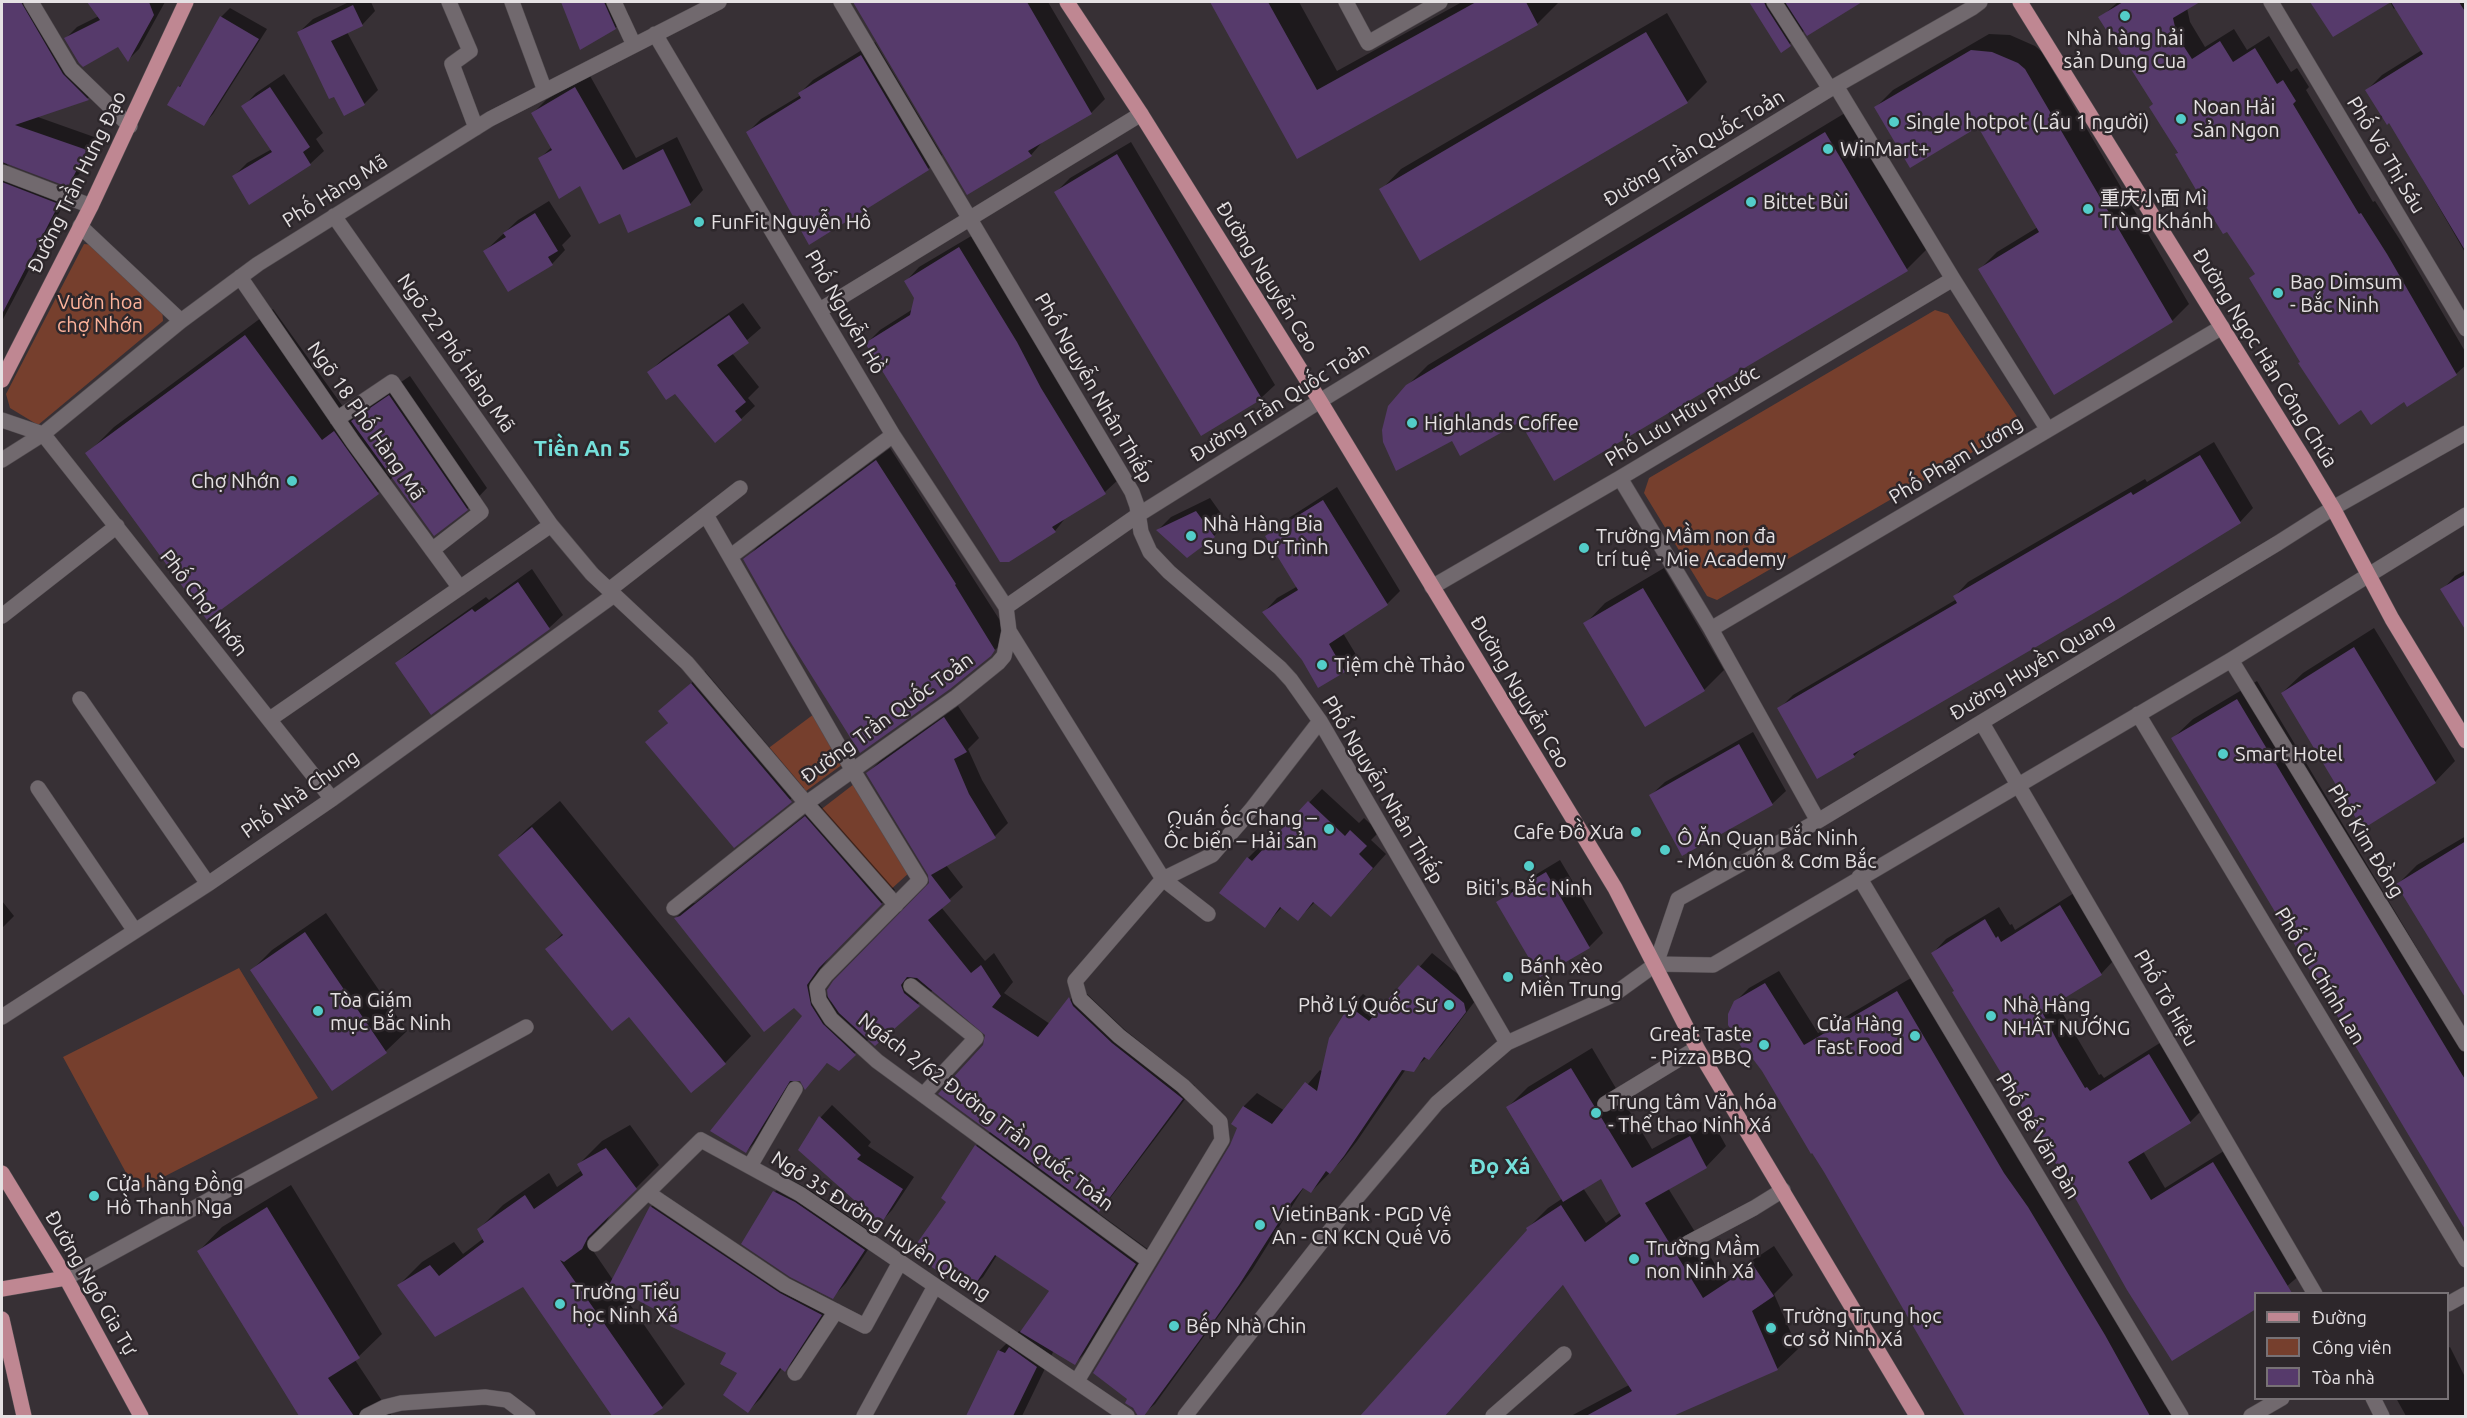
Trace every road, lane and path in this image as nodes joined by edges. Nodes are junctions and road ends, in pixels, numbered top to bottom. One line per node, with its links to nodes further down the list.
1 (31, 2): 20 (street)
2 (186, 2): 20 (main road, Đường Trần Hưng Đạo)
3 (449, 2): 21 (street)
4 (512, 2): 18 (street)
5 (614, 2): 16 (street)
6 (719, 2): 15 (street, Phố Hàng Mã)
7 (842, 2): 25 (street, Phố Nguyễn Nhân Thiếp)
8 (1067, 2): 19 (main road, Đường Nguyễn Cao)
9 (1346, 2): 10 (street)
10 (1440, 2)
11 (1774, 2): 17 (street)
12 (1980, 2): 17 (street, Đường Trần Quốc Toản)
13 (2020, 2): 31 (main road, Đường Ngọc Hân Công Chúa)
14 (2271, 2): 32 (street, Phố Võ Thị Sáu)
15 (655, 34): 16 (street, Phố Hàng Mã); 29 (street, Phố Nguyễn Hồ)
16 (634, 45): 18 (street, Phố Hàng Mã)
17 (1833, 87): 28 (street); 34 (street, Đường Trần Quốc Toản)
18 (545, 91): 21 (street, Phố Hàng Mã)
19 (1141, 114): 25 (street); 34 (main road, Đường Nguyễn Cao)
20 (130, 126): 23 (main road, Đường Trần Hưng Đạo)
21 (476, 128): 24 (street, Phố Hàng Mã)
22 (2, 172): 23 (street)
23 (91, 206): 26 (main road, Đường Trần Hưng Đạo)
24 (334, 216): 27 (street, Phố Hàng Mã); 48 (street, Ngõ 22 Phố Hàng Mã)
25 (969, 218): 29 (street); 46 (street, Phố Nguyễn Nhân Thiếp)
26 (80, 226): 30 (street); 33 (main road, Đường Trần Hưng Đạo)
27 (240, 277): 30 (street, Phố Hàng Mã); 35 (street, Ngõ 18 Phố Hàng Mã)
28 (1953, 279): 37 (street); 42 (street, Phố Lưu Hữu Phước)
29 (820, 310): 40 (street, Phố Nguyễn Hồ)
30 (181, 321): 39 (street, Phố Hàng Mã)
31 (2222, 327): 37 (street, Phố Phạm Lương); 44 (main road, Đường Ngọc Hân Công Chúa)
32 (2466, 329)
33 (2, 380)
34 (1320, 401): 46 (street, Đường Trần Quốc Toản); 53 (main road, Đường Nguyễn Cao)
35 (337, 419): 50 (street, Ngõ 18 Phố Hàng Mã); 50 (street)
36 (2, 420): 39 (street)
37 (2048, 430): 58 (street, Phố Phạm Lương)
38 (2466, 433): 44 (street, Đường Huyền Quang)
39 (43, 434): 41 (street, Phố Hàng Mã); 49 (street, Phố Chợ Nhớn)
40 (893, 435): 51 (street); 56 (street, Phố Nguyễn Hồ)
41 (2, 460)
42 (1620, 478): 53 (street, Phố Lưu Hữu Phước); 58 (street)
43 (740, 489): 45 (street, Phố Nhà Chung)
44 (2333, 508): 52 (main road, Đường Ngọc Hân Công Chúa); 65 (street, Đường Huyền Quang)
45 (706, 515): 51 (street); 55 (street, Phố Nhà Chung)
46 (1138, 515): 56 (street, Đường Trần Quốc Toản); 64 (street, Phố Nguyễn Nhân Thiếp)
47 (2466, 515): 52 (street)
48 (551, 525): 54 (street); 55 (street, Ngõ 22 Phố Hàng Mã)
49 (117, 526): 57 (street); 63 (street, Phố Chợ Nhớn)
50 (432, 550): 54 (street, Ngõ 18 Phố Hàng Mã)
51 (731, 556): 67 (street)
52 (2367, 574): 60 (street); 66 (main road, Đường Ngọc Hân Công Chúa)
53 (1432, 587): 80 (main road, Đường Nguyễn Cao)
54 (460, 588): 63 (street)
55 (612, 592): 70 (street, Phố Nhà Chung); 71 (street, Ngõ 22 Phố Hàng Mã)
56 (1006, 607): 59 (street, Đường Trần Quốc Toản)
57 (2, 616)
58 (1711, 629): 72 (street)
59 (1009, 631): 67 (street, Đường Trần Quốc Toản); 74 (street)
60 (2231, 660): 62 (street); 85 (street, Phố Kim Đồng)
61 (80, 699): 75 (street)
62 (2138, 714): 68 (street); 97 (street, Phố Cù Chính Lan)
63 (270, 719): 70 (street, Phố Chợ Nhớn)
64 (1320, 721): 74 (street); 84 (street, Phố Nguyễn Nhân Thiếp)
65 (1982, 723): 68 (street, Phố Tô Hiệu); 72 (street, Đường Huyền Quang)
66 (2466, 741)
67 (852, 769): 71 (street, Đường Trần Quốc Toản); 76 (street, Ngách 2/62 Đường Trần Quốc Toản)
68 (2016, 784): 73 (street); 102 (street, Phố Tô Hiệu)
69 (38, 788): 79 (street)
70 (332, 799): 75 (street, Phố Nhà Chung)
71 (806, 803): 76 (street, Ngõ 22 Phố Hàng Mã); 77 (street, Đường Trần Quốc Toản)
72 (1818, 821): 80 (street, Đường Huyền Quang)
73 (1859, 877): 80 (street); 122 (street, Phố Bế Văn Đàn)
74 (1163, 879): 78 (street); 96 (street)
75 (208, 884): 79 (street, Phố Nhà Chung)
76 (896, 905): 88 (street, Ngách 2/62 Đường Trần Quốc Toản)
77 (674, 909)
78 (1208, 914)
79 (135, 931): 82 (street, Phố Nhà Chung)
80 (1656, 964): 84 (street); 86 (main road, Đường Nguyễn Cao)
81 (911, 986): 88 (street)
82 (2, 1017)
83 (526, 1027): 99 (street)
84 (1507, 1043): 119 (street)
85 (2466, 1044)
86 (1698, 1048): 89 (street); 92 (main road, Đường Nguyễn Cao)
87 (795, 1089): 90 (street)
88 (923, 1095): 96 (street, Ngách 2/62 Đường Trần Quốc Toản)
89 (1605, 1104)
90 (750, 1166): 93 (street, Ngõ 35 Đường Huyền Quang); 98 (street, Ngõ 35 Đường Huyền Quang)
91 (2, 1173): 99 (main road, Đường Ngô Gia Tự)
92 (1783, 1190): 94 (street); 121 (main road, Đường Nguyễn Cao)
93 (648, 1193): 95 (street, Ngõ 35 Đường Huyền Quang); 105 (street)
94 (1688, 1243)
95 (595, 1244)
96 (1149, 1260): 110 (street)
97 (2466, 1260)
98 (900, 1262): 100 (street, Ngõ 35 Đường Huyền Quang); 105 (street)
99 (66, 1278): 101 (main road); 114 (main road, Đường Ngô Gia Tự)
100 (935, 1286): 110 (street, Ngõ 35 Đường Huyền Quang); 117 (street)
101 (2, 1289)
102 (2313, 1292)
103 (2466, 1294): 104 (street)
104 (2449, 1303)
105 (836, 1311): 109 (street)
106 (2, 1319): 108 (main road)
107 (1564, 1354): 120 (street)
108 (7, 1367): 113 (main road)
109 (795, 1373)
110 (1077, 1381): 118 (street, Ngõ 35 Đường Huyền Quang)
111 (2279, 1400): 123 (street)
112 (2374, 1400): 124 (street)
113 (24, 1416)
114 (141, 1416)
115 (367, 1416): 116 (street)
116 (528, 1416)
117 (864, 1416)
118 (1127, 1416)
119 (1185, 1416)
120 (1493, 1416)
121 (1917, 1416)
122 (2181, 1416)
123 (2252, 1416)
124 (2382, 1416)

